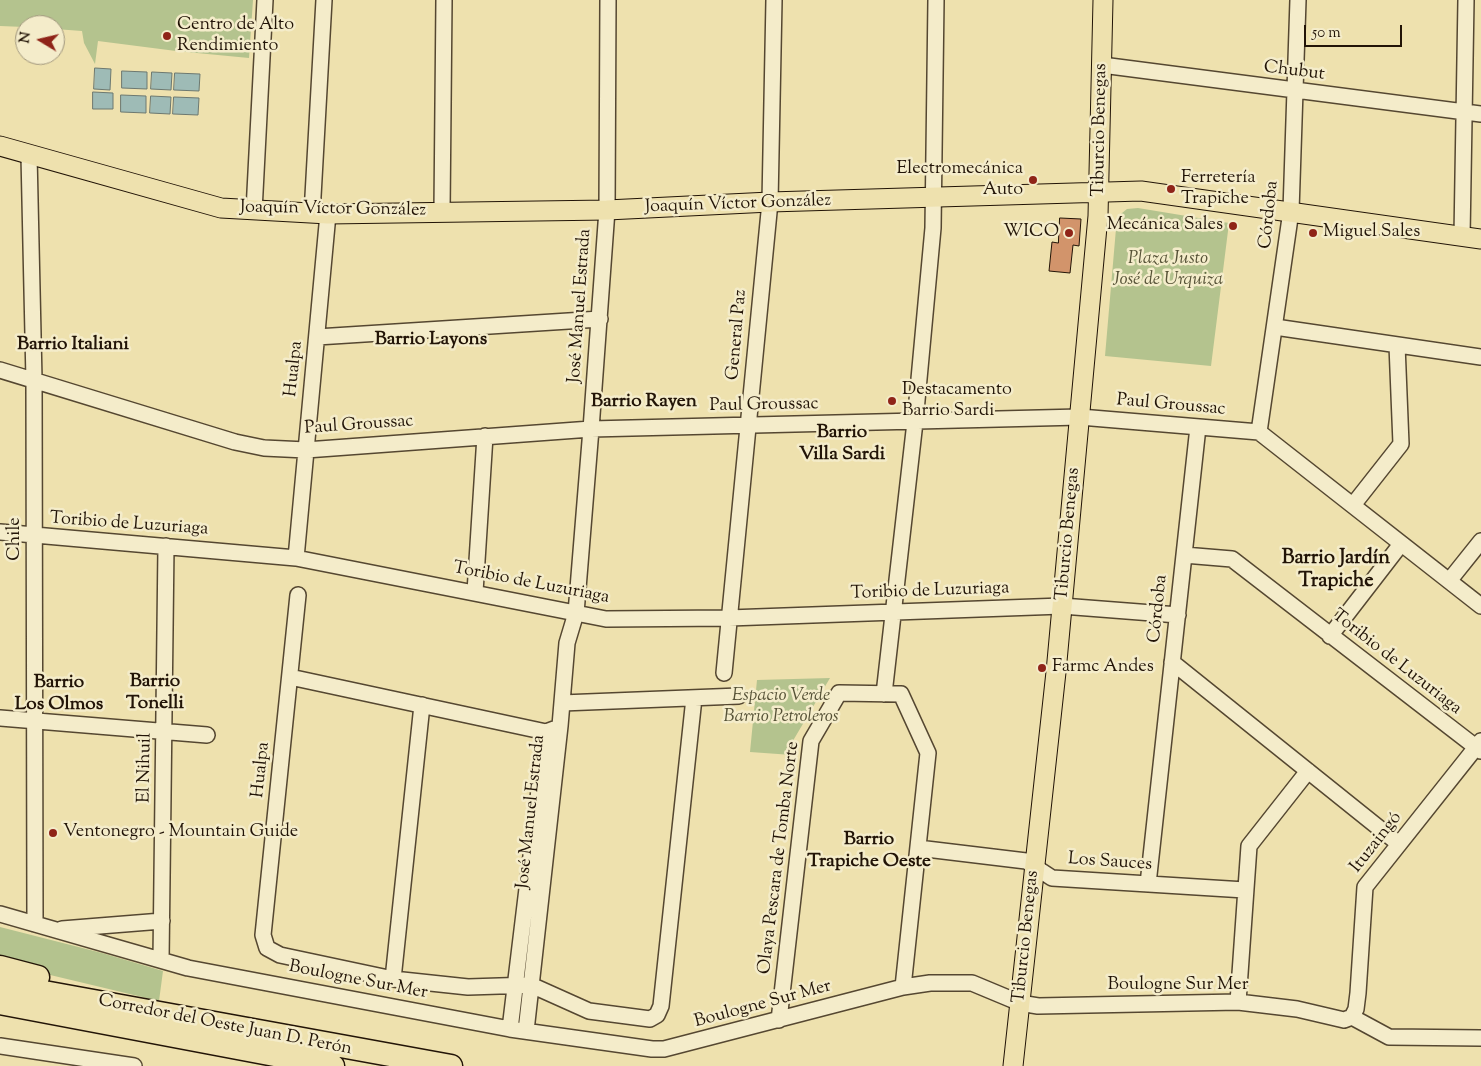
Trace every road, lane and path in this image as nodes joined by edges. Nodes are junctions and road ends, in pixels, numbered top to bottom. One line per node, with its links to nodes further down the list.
1 (265, 0): 20 (street)
2 (324, 0): 23 (street, Hualpa)
3 (444, 0): 21 (street)
4 (608, 0): 19 (street, José Manuel Estrada)
5 (774, 0): 18 (street, General Paz)
6 (936, 0): 17 (street)
7 (1103, 0): 10 (main road, Tiburcio Benegas)
8 (1298, 0): 11 (street, Córdoba)
9 (1466, 0): 12 (street)
10 (1102, 65): 11 (street, Chubut); 16 (main road, Tiburcio Benegas)
11 (1297, 91): 12 (street, Chubut); 22 (street, Córdoba)
12 (1465, 112): 13 (street, Chubut); 24 (street)
13 (1481, 114)
14 (0, 146): 15 (main road, Joaquín Víctor González)
15 (29, 155): 20 (main road, Joaquín Víctor González); 32 (street, Chile)
16 (1099, 192): 17 (main road, Joaquín Víctor González); 22 (main road, Joaquín Víctor González); 33 (main road, Tiburcio Benegas)
17 (935, 198): 18 (main road, Joaquín Víctor González); 34 (street)
18 (770, 202): 19 (main road, Joaquín Víctor González); 35 (street, General Paz)
19 (607, 210): 21 (main road, Joaquín Víctor González); 26 (street, José Manuel Estrada)
20 (254, 211): 23 (main road, Joaquín Víctor González)
21 (442, 211): 23 (main road, Joaquín Víctor González)
22 (1291, 211): 24 (main road, Joaquín Víctor González); 27 (street, Córdoba)
23 (320, 214): 28 (street, Hualpa)
24 (1462, 236): 25 (main road, Joaquín Víctor González)
25 (1481, 238)
26 (600, 319): 28 (street); 37 (street, José Manuel Estrada)
27 (1274, 327): 29 (street); 38 (street, Córdoba)
28 (317, 337): 40 (street, Hualpa)
29 (1397, 345): 30 (street); 41 (street)
30 (1481, 357)
31 (0, 370): 32 (street, Paul Groussac)
32 (34, 380): 40 (street, Paul Groussac); 43 (street, Chile)
33 (1080, 417): 34 (street, Paul Groussac); 36 (street, Paul Groussac); 52 (main road, Tiburcio Benegas)
34 (915, 422): 35 (street, Paul Groussac); 54 (street)
35 (748, 426): 37 (street, Paul Groussac); 57 (street, General Paz)
36 (1198, 427): 38 (street, Paul Groussac); 47 (street, Córdoba)
37 (591, 429): 39 (street, Paul Groussac); 55 (street, José Manuel Estrada)
38 (1260, 432): 41 (street)
39 (485, 436): 40 (street, Paul Groussac); 50 (street)
40 (306, 450): 48 (street, Hualpa)
41 (1353, 505): 45 (street)
42 (0, 532): 43 (street, Toribio de Luzuriaga)
43 (35, 537): 46 (street, Toribio de Luzuriaga); 68 (street, Chile)
44 (1481, 541): 49 (street)
45 (1401, 544): 49 (street); 58 (street)
46 (166, 546): 48 (street, Toribio de Luzuriaga); 70 (street, El Nihuil)
47 (1184, 555): 56 (street, Córdoba); 58 (street, Toribio de Luzuriaga)
48 (296, 558): 50 (street, Toribio de Luzuriaga)
49 (1449, 581): 53 (street)
50 (475, 592): 55 (street, Toribio de Luzuriaga)
51 (298, 595): 61 (street, Hualpa)
52 (1062, 606): 54 (street, Toribio de Luzuriaga); 56 (street, Toribio de Luzuriaga); 76 (main road, Tiburcio Benegas)
53 (1481, 606)
54 (894, 613): 57 (street, Toribio de Luzuriaga); 62 (street)
55 (576, 614): 57 (street, Toribio de Luzuriaga); 65 (street, José Manuel Estrada)
56 (1178, 615): 59 (street, Córdoba)
57 (729, 618): 60 (street, General Paz)
58 (1330, 636): 72 (street, Toribio de Luzuriaga)
59 (1172, 662): 73 (street); 77 (street, Córdoba)
60 (724, 673)
61 (290, 677): 66 (street); 85 (street, Hualpa)
62 (884, 694): 75 (street); 95 (street, Olaya Pescara de Tomba Norte)
63 (739, 696): 64 (street)
64 (694, 698): 65 (street); 88 (street)
65 (562, 703): 69 (street, José Manuel Estrada)
66 (422, 705): 69 (street); 85 (street)
67 (0, 718): 68 (street)
68 (35, 722): 70 (street); 81 (street, Chile)
69 (553, 729): 87 (street, José Manuel Estrada); 88 (street, José Manuel Estrada)
70 (165, 732): 71 (street); 80 (street, El Nihuil)
71 (207, 735)
72 (1479, 747): 74 (street, Ituzaingó)
73 (1308, 771): 74 (street); 78 (street)
74 (1399, 844): 93 (street, Ituzaingó)
75 (918, 848): 76 (street, Los Sauces); 89 (street)
76 (1035, 865): 77 (street, Los Sauces); 90 (main road, Tiburcio Benegas)
77 (1148, 884): 78 (street, Los Sauces)
78 (1245, 890): 91 (street)
79 (0, 914): 81 (street, Boulogne Sur Mer)
80 (162, 921): 82 (street, Boulogne Sur Mer); 83 (street, El Nihuil)
81 (35, 924): 82 (street, Boulogne Sur Mer)
82 (53, 930): 83 (street, Boulogne Sur Mer)
83 (161, 960): 97 (street, Boulogne Sur Mer)
84 (0, 967): 96 (highway)
85 (393, 979): 87 (street)
86 (0, 984): 96 (highway, Corredor del Oeste Juan D. Perón)
87 (515, 984): 88 (street); 97 (street, José Manuel Estrada)
88 (531, 986): 98 (street, José Manuel Estrada)
89 (902, 988): 90 (street, Boulogne Sur Mer); 95 (street, Boulogne Sur Mer)
90 (1020, 1002): 91 (street, Boulogne Sur Mer); 105 (main road, Tiburcio Benegas)
91 (1238, 1002): 93 (street, Boulogne Sur Mer)
92 (0, 1003): 96 (highway, Corredor del Oeste Juan D. Perón)
93 (1352, 1017): 99 (street, Boulogne Sur Mer)
94 (0, 1018): 96 (highway)
95 (779, 1020): 98 (street, Boulogne Sur Mer)
96 (161, 1023): 103 (highway, Corredor del Oeste Juan D. Perón); 104 (highway, Corredor del Oeste Juan D. Perón)
97 (510, 1029): 98 (street, Boulogne Sur Mer)
98 (526, 1032)
99 (1481, 1038)
100 (0, 1046): 101 (street)
101 (38, 1059): 102 (street)
102 (134, 1066)
103 (333, 1066)
104 (451, 1066)
105 (1012, 1066)

